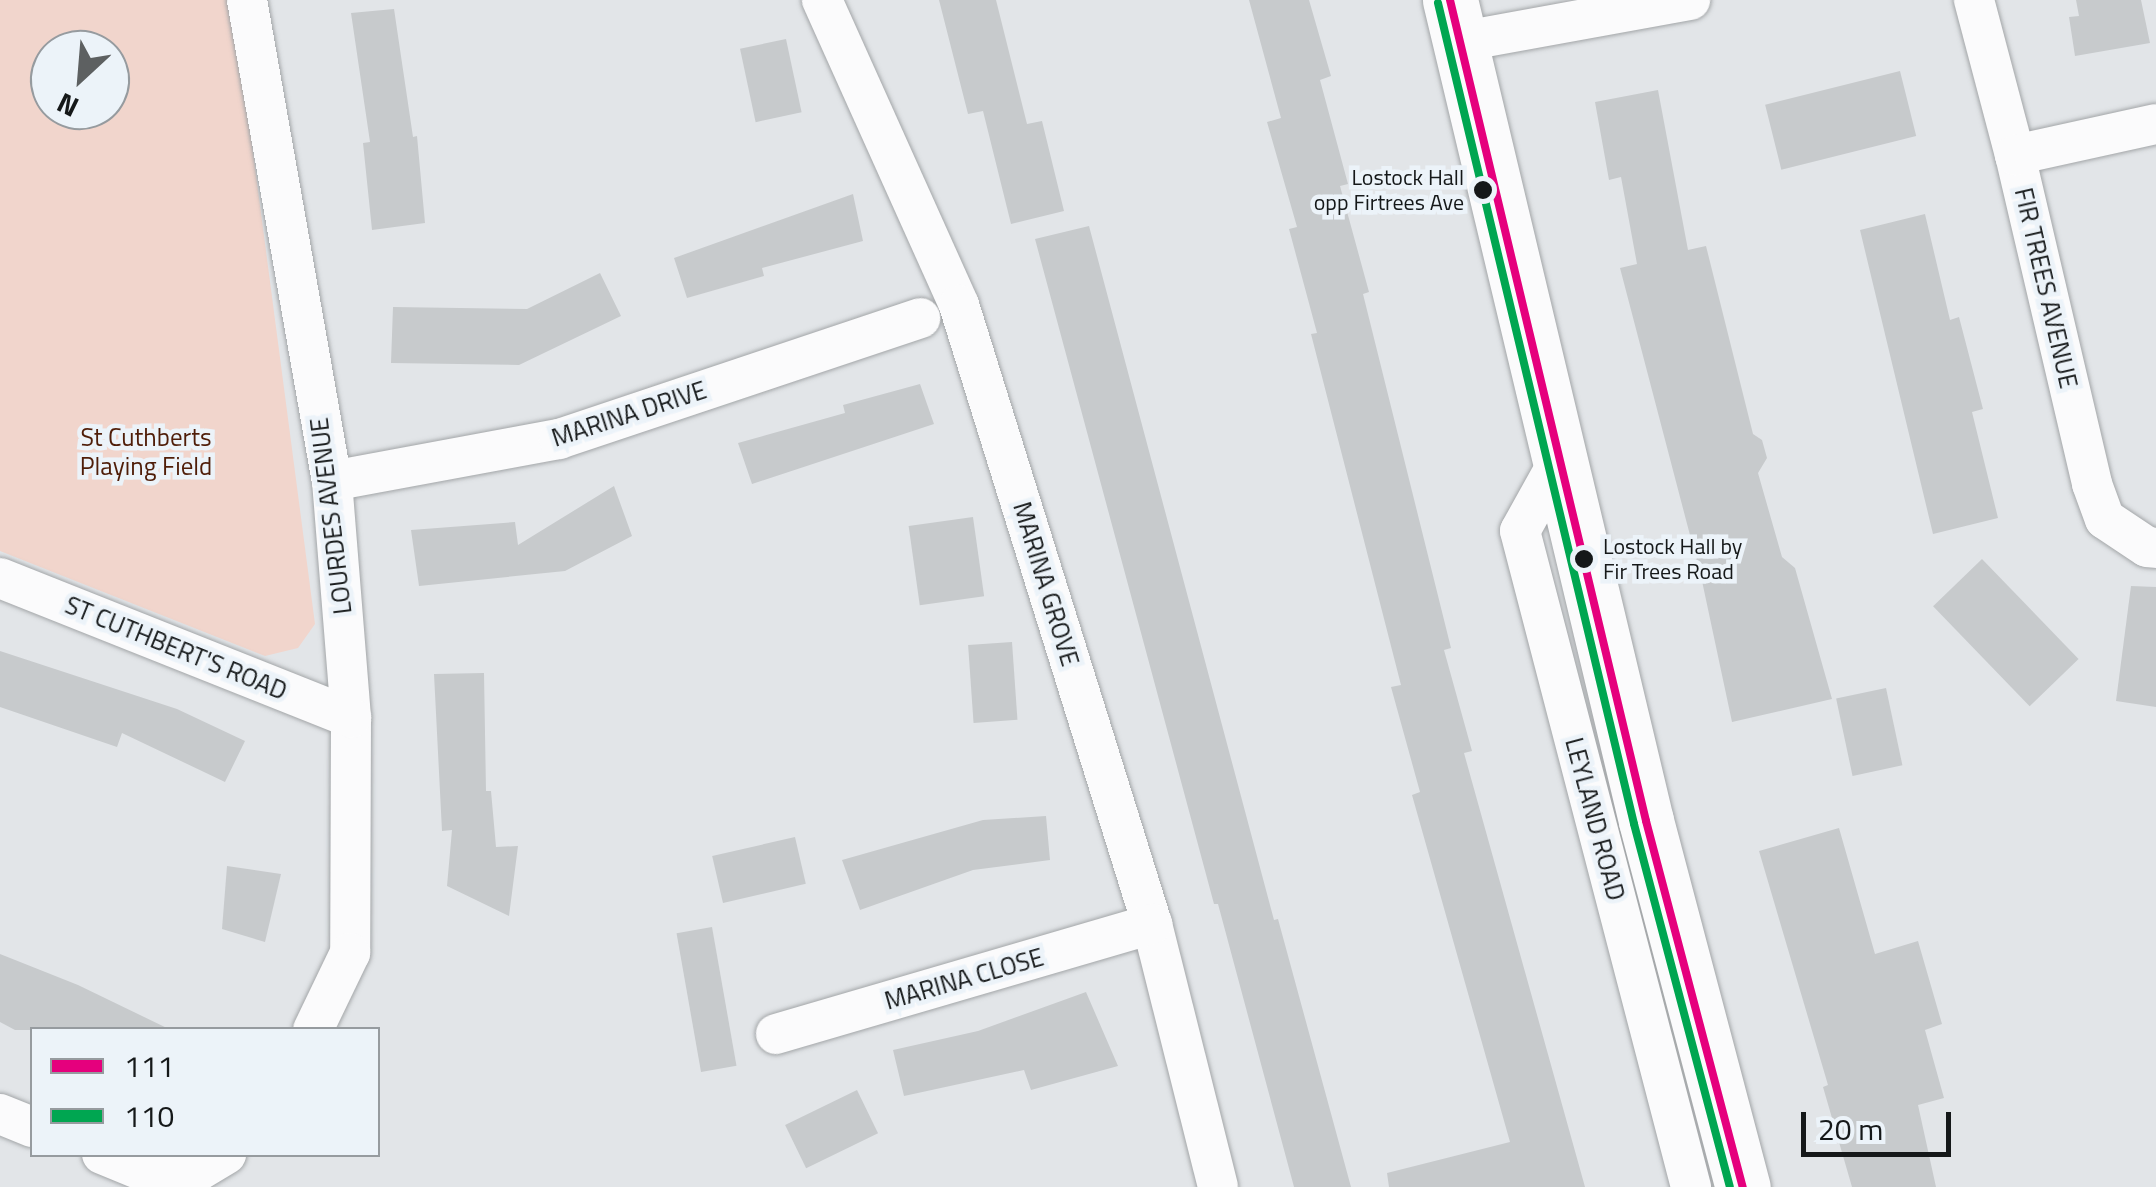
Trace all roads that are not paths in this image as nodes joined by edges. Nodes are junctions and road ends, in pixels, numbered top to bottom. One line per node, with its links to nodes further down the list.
1 (247, 0): 10 (street, LOURDES AVENUE)
2 (822, 0): 14 (street, MARINA GROVE)
3 (1690, 0): 5 (street)
4 (1974, 0): 7 (street, FIR TREES AVENUE)
5 (1454, 21): 9 (main road, LEYLAND ROAD)
6 (2156, 124): 7 (street)
7 (2015, 155): 11 (street, FIR TREES AVENUE)
8 (920, 318): 10 (street, MARINA DRIVE)
9 (1560, 458): 22 (street, LEYLAND ROAD); 23 (main road, LEYLAND ROAD)
10 (332, 481): 13 (street, LOURDES AVENUE)
11 (2156, 548)
12 (0, 578): 13 (street, ST CUTHBERT'S ROAD)
13 (351, 718): 15 (street, LOURDES AVENUE)
14 (1152, 924): 16 (street, MARINA CLOSE); 21 (street, MARINA GROVE)
15 (314, 1027)
16 (776, 1034)
17 (0, 1114): 18 (street)
18 (30, 1126)
19 (109, 1157): 20 (street)
20 (221, 1157)
21 (1218, 1187)
22 (1691, 1187)
23 (1742, 1187)

